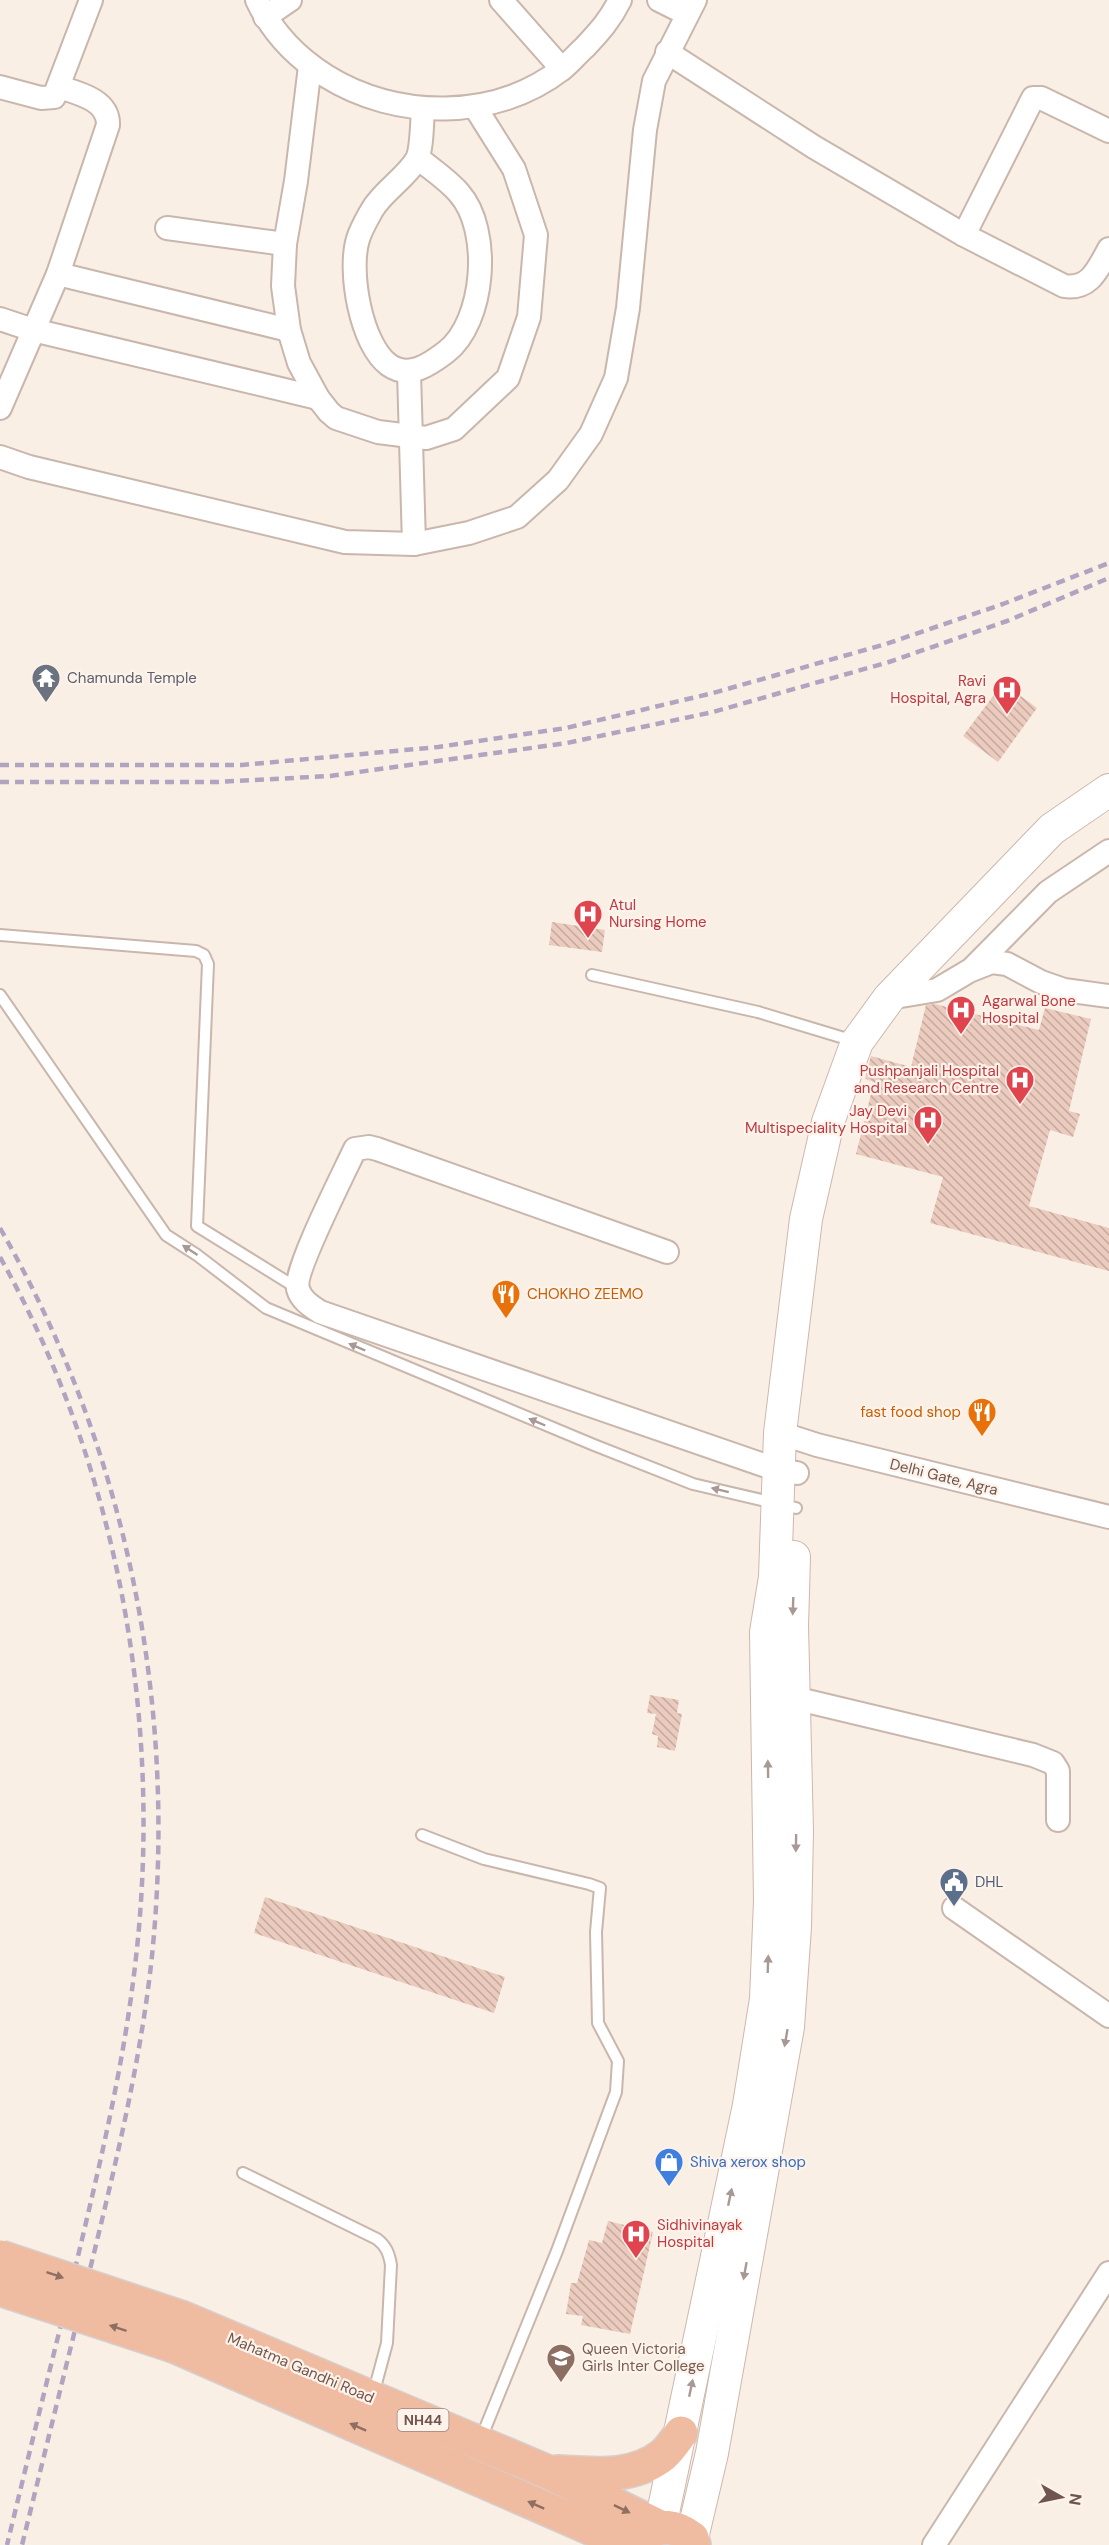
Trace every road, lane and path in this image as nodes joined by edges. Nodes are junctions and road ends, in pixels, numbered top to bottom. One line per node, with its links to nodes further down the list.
1 (91, 0): 12 (street)
2 (290, 0): 7 (street)
3 (501, 0): 10 (street)
4 (620, 0): 10 (street)
5 (659, 0): 6 (street)
6 (691, 7): 8 (street)
7 (261, 8): 9 (street)
8 (667, 52): 18 (street); 31 (street)
9 (310, 66): 14 (street); 19 (street)
10 (562, 69): 13 (street)
11 (0, 87): 12 (street)
12 (58, 87): 21 (street)
13 (475, 107): 14 (street); 29 (street)
14 (423, 109): 16 (street)
15 (1109, 131): 18 (street)
16 (418, 158): 26 (street); 26 (street)
17 (167, 228): 19 (street)
18 (964, 235): 22 (street)
19 (285, 244): 25 (street)
20 (1109, 249): 22 (street)
21 (58, 274): 24 (street); 25 (street)
22 (1103, 278)
23 (0, 319): 24 (street)
24 (33, 330): 27 (street); 28 (street)
25 (289, 330): 27 (street)
26 (409, 372): 29 (street)
27 (318, 398): 29 (street)
28 (0, 408)
29 (411, 438): 31 (street)
30 (0, 457): 31 (street)
31 (414, 544)
32 (1109, 790): 39 (main road)
33 (1109, 851): 35 (street)
34 (0, 935): 42 (lane)
35 (969, 971): 38 (street); 39 (street)
36 (592, 975): 40 (lane)
37 (0, 995): 45 (lane, one-way to 37)
38 (1109, 996)
39 (889, 998): 40 (main road)
40 (857, 1042): 43 (main road)
41 (667, 1252): 42 (street)
42 (297, 1288): 44 (street)
43 (787, 1425): 44 (main road); 46 (street, Delhi Gate, Agra)
44 (787, 1471): 45 (main road)
45 (786, 1507): 47 (main road)
46 (1109, 1517)
47 (780, 1697): 48 (street); 52 (main road)
48 (1058, 1820)
49 (422, 1835): 60 (lane)
50 (954, 1908): 51 (street)
51 (1109, 2016)
52 (756, 2139): 59 (main road, one-way to 52); 63 (main road, one-way to 63)
53 (243, 2173): 58 (lane)
54 (0, 2256): 57 (highway, Mahatma Gandhi Road / NH44, one-way to 57, bridge)
55 (1109, 2273): 65 (street)
56 (0, 2289): 57 (highway, Mahatma Gandhi Road / NH44, one-way to 56, bridge)
57 (178, 2332): 58 (highway, Mahatma Gandhi Road / NH44); 64 (highway, Mahatma Gandhi Road / NH44, one-way to 57)
58 (373, 2398): 60 (highway, Mahatma Gandhi Road / NH44)
59 (681, 2433): 61 (highway); 62 (main road)
60 (479, 2443): 61 (highway, Mahatma Gandhi Road / NH44)
61 (548, 2472): 62 (highway, Mahatma Gandhi Road / NH44, one-way to 62)
62 (650, 2536): 63 (highway, NH44)
63 (693, 2541)
64 (628, 2545)
65 (934, 2545)

